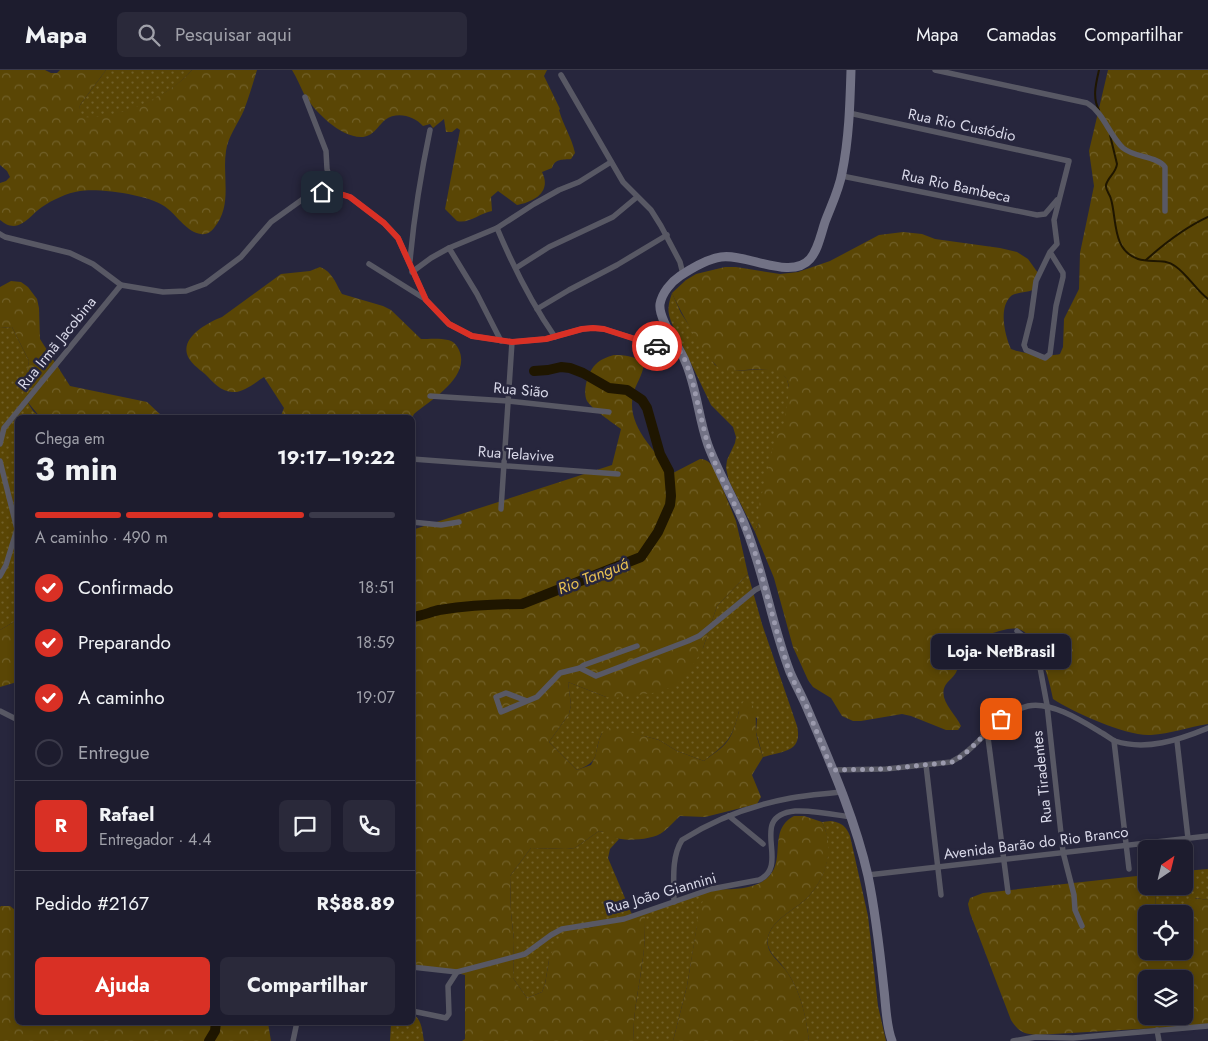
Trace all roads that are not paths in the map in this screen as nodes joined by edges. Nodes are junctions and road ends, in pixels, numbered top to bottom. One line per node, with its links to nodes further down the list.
1 (851, 70): 5 (main road)
2 (935, 70): 12 (street)
3 (561, 75): 7 (street)
4 (305, 97): 9 (street)
5 (849, 113): 8 (main road); 11 (street, Rua Rio Custódio)
6 (430, 130): 18 (street)
7 (611, 162): 10 (street); 13 (street)
8 (842, 176): 11 (street, Rua Rio Bambeca); 22 (main road)
9 (334, 192): 18 (street); 23 (street)
10 (637, 197): 14 (street); 20 (street)
11 (1059, 198): 17 (street)
12 (1165, 211)
13 (497, 228): 16 (street); 20 (street)
14 (667, 235): 22 (street); 25 (street)
15 (2, 237): 23 (street)
16 (449, 248): 21 (street); 27 (street)
17 (1050, 252): 17 (street)
18 (410, 263): 21 (street)
19 (369, 264): 24 (street)
20 (516, 268): 25 (street)
21 (412, 272): 24 (street)
22 (683, 274): 29 (main road)
23 (121, 285): 33 (street, Rua Irmã Jacobina)
24 (426, 300): 27 (street)
25 (537, 310): 26 (street)
26 (555, 337): 28 (street); 29 (street)
27 (501, 341): 28 (street)
28 (512, 342): 31 (street)
29 (677, 346): 44 (main road)
30 (430, 396): 31 (street, Rua Sião)
31 (508, 401): 32 (street, Rua Sião); 36 (street)
32 (609, 412)
33 (0, 444)
34 (415, 459): 36 (street, Rua Telavive)
35 (0, 461): 39 (street)
36 (504, 466): 37 (street, Rua Telavive); 38 (street)
37 (618, 474)
38 (501, 509)
39 (15, 521)
40 (415, 522): 41 (street)
41 (459, 522)
42 (15, 536): 43 (street)
43 (0, 576)
44 (764, 585): 47 (street); 57 (main road)
45 (1017, 631): 49 (street, Rua Tiradentes)
46 (637, 646): 47 (street)
47 (580, 668): 48 (street)
48 (527, 702): 48 (street)
49 (1047, 705): 53 (street); 55 (street); 65 (street, Rua Tiradentes)
50 (0, 712): 51 (street)
51 (15, 719)
52 (1208, 728): 54 (street)
53 (987, 730): 56 (street); 66 (street)
54 (1177, 740): 55 (street); 62 (street)
55 (1114, 741): 64 (street)
56 (926, 765): 57 (street); 67 (street)
57 (832, 770): 58 (main road)
58 (841, 792): 59 (street); 60 (main road)
59 (729, 816): 63 (street); 72 (street)
60 (850, 817): 69 (main road); 72 (street, Rua João Giannini)
61 (1208, 836): 62 (street, Avenida Barão do Rio Branco)
62 (1188, 838): 64 (street, Avenida Barão do Rio Branco)
63 (763, 844)
64 (1127, 845): 65 (street, Avenida Barão do Rio Branco); 68 (street)
65 (1063, 852): 66 (street, Avenida Barão do Rio Branco); 73 (street, Rua Tiradentes)
66 (1003, 859): 67 (street, Avenida Barão do Rio Branco); 70 (street)
67 (938, 867): 69 (street, Avenida Barão do Rio Branco); 71 (street)
68 (1129, 869)
69 (868, 875): 81 (main road)
70 (1008, 892)
71 (941, 896)
72 (674, 902): 75 (street, Rua João Giannini)
73 (1082, 926)
74 (415, 967): 75 (street)
75 (458, 972): 76 (street)
76 (415, 1012)
77 (296, 1025): 80 (street)
78 (1208, 1026): 79 (street)
79 (1157, 1030): 82 (street); 83 (street)
80 (292, 1041)
81 (892, 1041)
82 (1012, 1041)
83 (1158, 1041)

